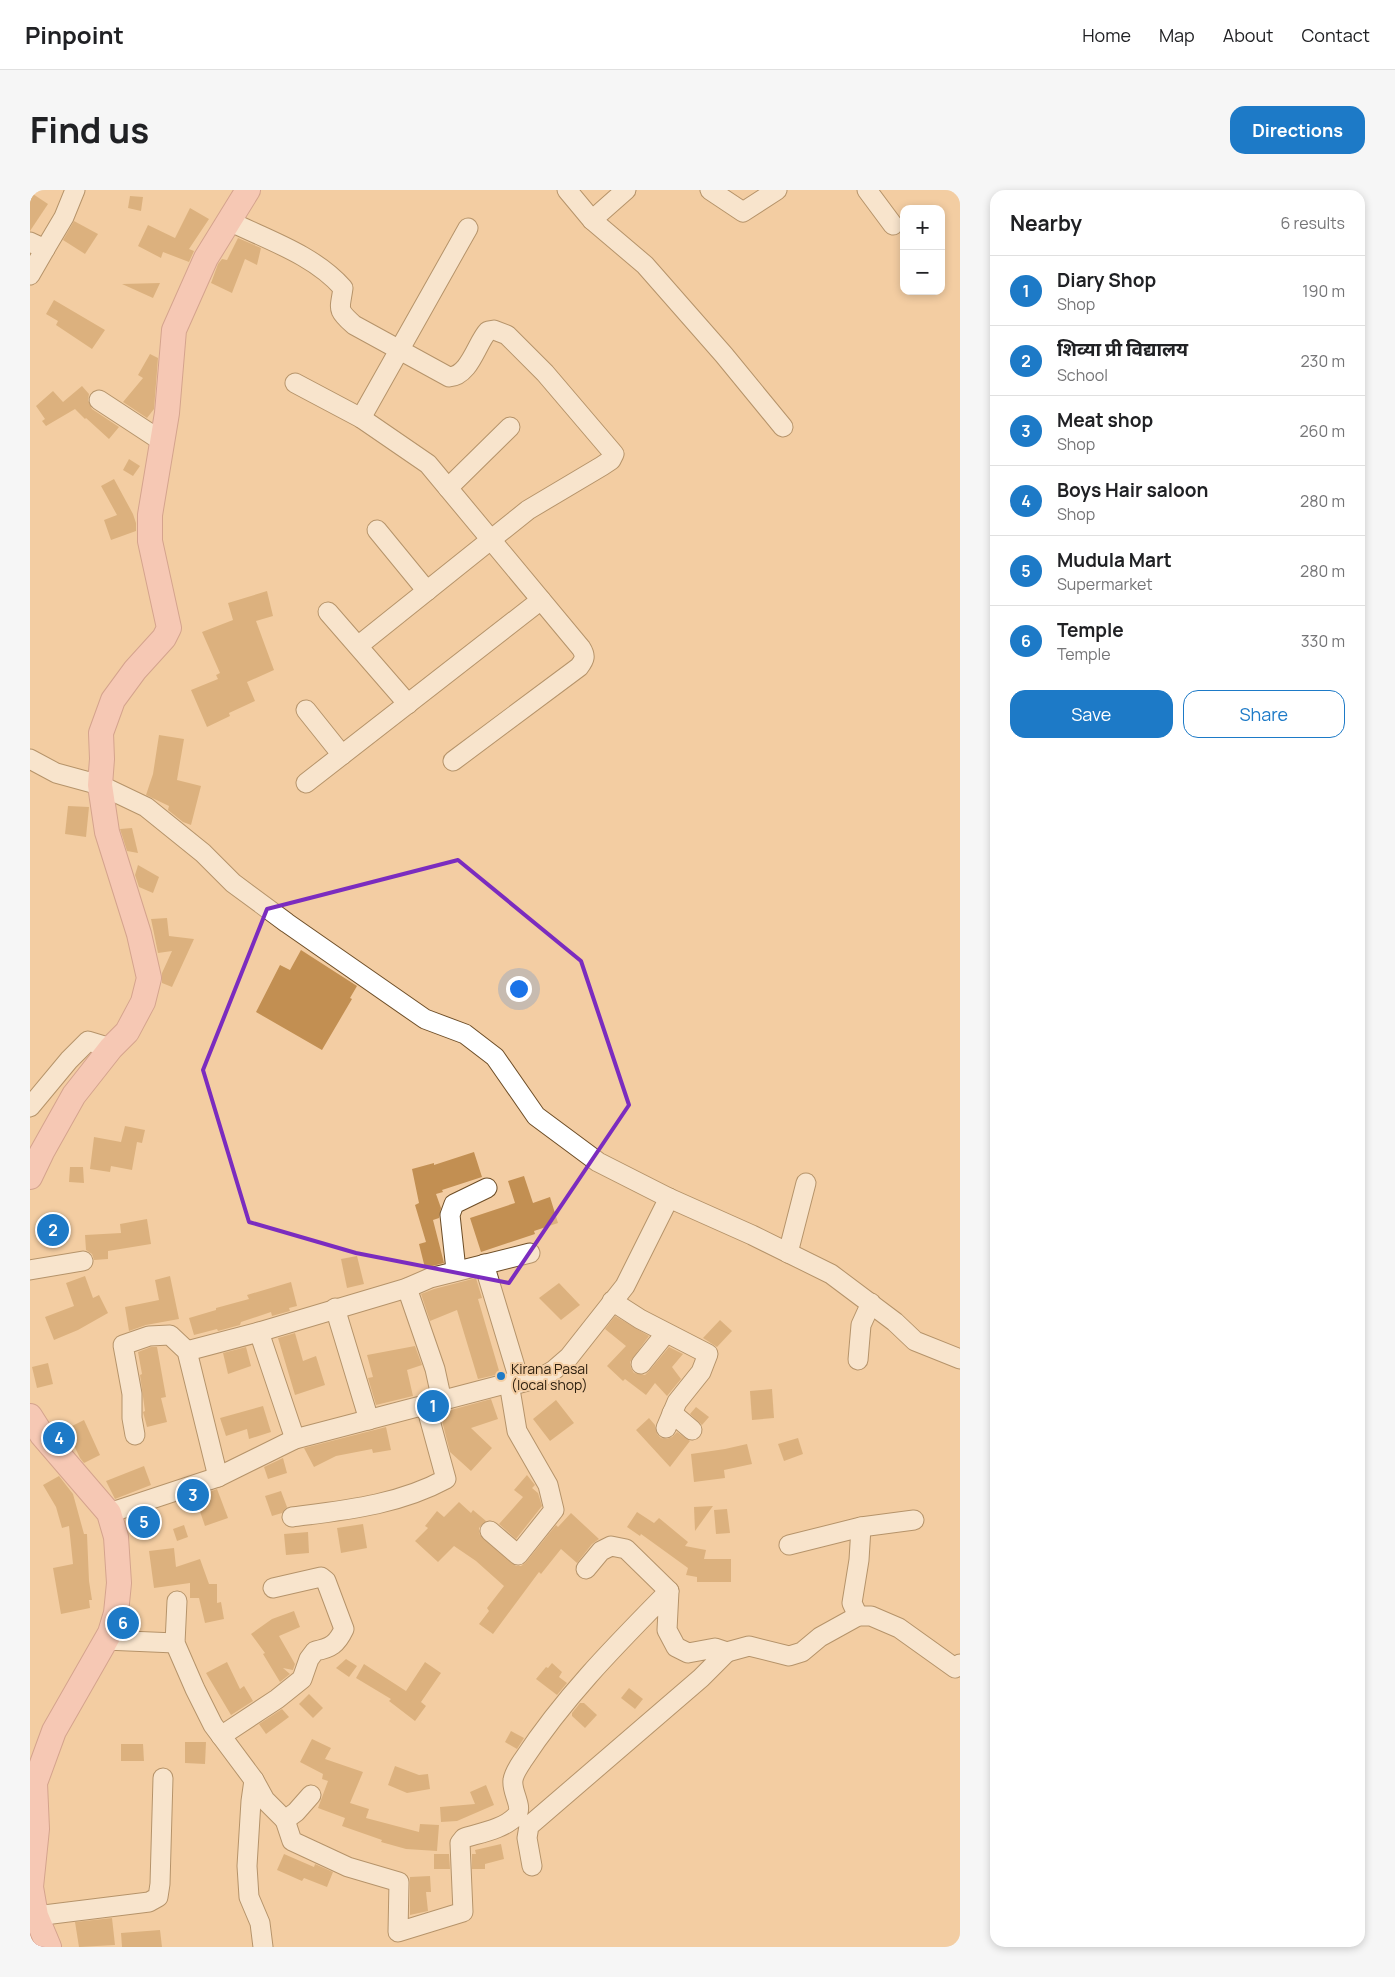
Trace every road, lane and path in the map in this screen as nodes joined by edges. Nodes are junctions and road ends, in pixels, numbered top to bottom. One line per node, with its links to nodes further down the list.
1 (75, 190): 12 (street)
2 (248, 190): 9 (main road)
3 (566, 190): 8 (street)
4 (626, 190): 8 (street)
5 (710, 190): 6 (street)
6 (777, 190)
7 (867, 190): 10 (street)
8 (592, 220): 18 (street)
9 (229, 221): 14 (street); 20 (main road)
10 (892, 225)
11 (468, 228): 14 (street)
12 (38, 246): 13 (street)
13 (30, 275)
14 (400, 349): 17 (street); 23 (street)
15 (295, 383): 17 (street)
16 (98, 400): 20 (street)
17 (361, 418): 21 (street)
18 (783, 427)
19 (510, 428): 21 (street)
20 (162, 442): 34 (main road)
21 (448, 488): 23 (street)
22 (377, 530): 24 (street)
23 (492, 539): 24 (street); 25 (street)
24 (427, 591): 27 (street)
25 (541, 600): 28 (street); 32 (street)
26 (328, 612): 27 (street)
27 (358, 646): 28 (street)
28 (408, 704): 30 (street)
29 (306, 710): 30 (street)
30 (342, 755): 33 (street)
31 (30, 759): 34 (street)
32 (453, 762)
33 (306, 783)
34 (100, 785): 35 (main road); 40 (street)
35 (110, 1048): 36 (street); 37 (main road)
36 (30, 1107)
37 (30, 1178)
38 (806, 1183): 42 (street)
39 (487, 1188): 46 (street)
40 (669, 1198): 42 (street); 48 (street)
41 (530, 1253): 44 (street)
42 (788, 1253): 49 (street)
43 (83, 1261): 45 (street)
44 (484, 1264): 46 (street); 57 (street)
45 (30, 1270)
46 (456, 1270): 47 (street)
47 (407, 1288): 50 (street); 58 (street)
48 (612, 1301): 52 (street); 57 (street)
49 (871, 1303): 54 (street); 55 (street)
50 (335, 1308): 51 (street); 60 (street)
51 (260, 1332): 53 (street); 63 (street)
52 (666, 1333): 56 (street); 61 (street)
53 (187, 1351): 62 (street); 64 (street)
54 (960, 1359)
55 (858, 1360)
56 (641, 1364)
57 (515, 1383): 58 (street); 69 (street)
58 (434, 1403): 60 (street); 66 (street)
59 (30, 1416): 65 (main road)
60 (369, 1420): 63 (street)
61 (692, 1430)
62 (135, 1435)
63 (295, 1439): 64 (street)
64 (218, 1478): 65 (street)
65 (109, 1513): 76 (main road)
66 (292, 1517)
67 (914, 1520): 68 (street)
68 (860, 1527): 70 (street); 75 (street)
69 (490, 1531)
70 (788, 1545)
71 (586, 1569): 73 (street)
72 (273, 1588): 80 (street)
73 (670, 1591): 78 (street); 86 (street)
74 (177, 1601): 77 (street)
75 (858, 1616): 78 (street); 79 (street)
76 (105, 1640): 77 (street); 83 (main road)
77 (175, 1643): 80 (street)
78 (727, 1652): 86 (street)
79 (960, 1664)
80 (221, 1736): 82 (street)
81 (163, 1778): 88 (street)
82 (254, 1780): 85 (street); 90 (street)
83 (33, 1785): 88 (main road)
84 (311, 1795): 85 (street)
85 (286, 1820): 86 (street)
86 (523, 1820): 87 (street)
87 (532, 1866)
88 (36, 1916): 89 (main road)
89 (50, 1947)
90 (263, 1947)

